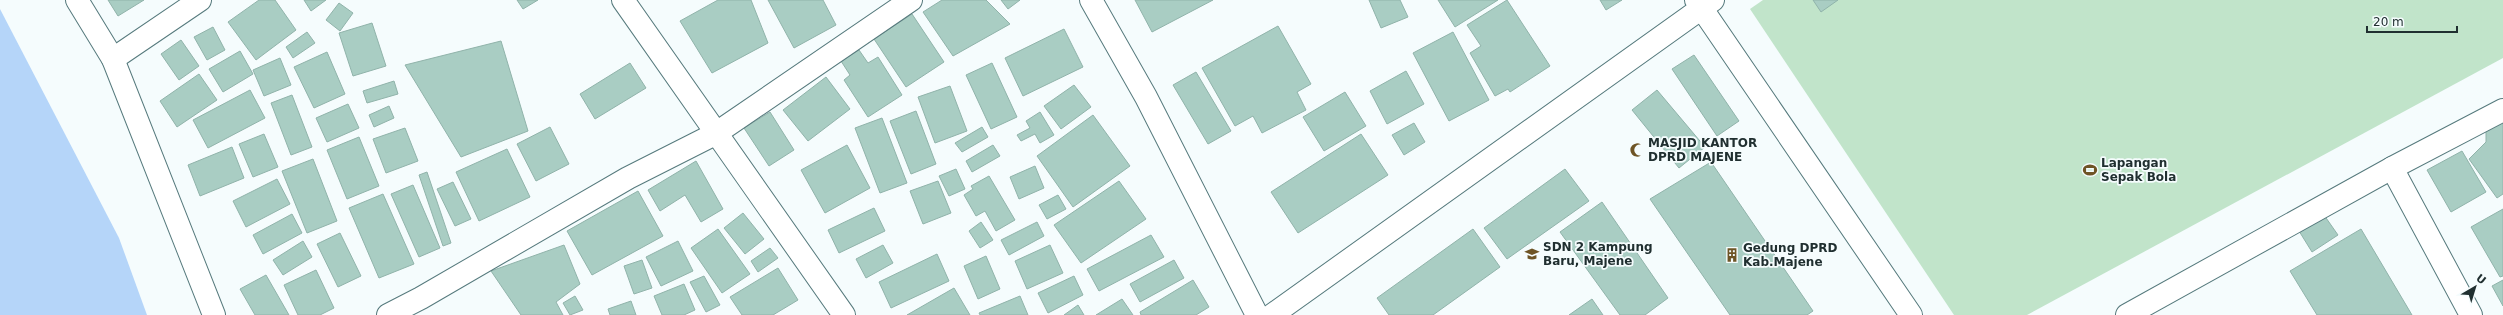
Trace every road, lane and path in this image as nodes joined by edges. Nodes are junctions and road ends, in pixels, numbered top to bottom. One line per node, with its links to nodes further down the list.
1 (77, 0): 7 (main road)
2 (200, 0): 7 (main road)
3 (623, 0): 9 (main road)
4 (911, 0): 9 (main road)
5 (1091, 0): 14 (main road)
6 (1704, 3): 15 (main road); 16 (main road)
7 (113, 59): 11 (main road)
8 (2503, 110): 10 (main road)
9 (715, 134): 12 (main road); 13 (main road)
10 (2392, 168): 17 (main road); 18 (main road)
11 (214, 315)
12 (388, 315)
13 (844, 315)
14 (1257, 315)
15 (1272, 315)
16 (1911, 315)
17 (2127, 315)
18 (2471, 315)

